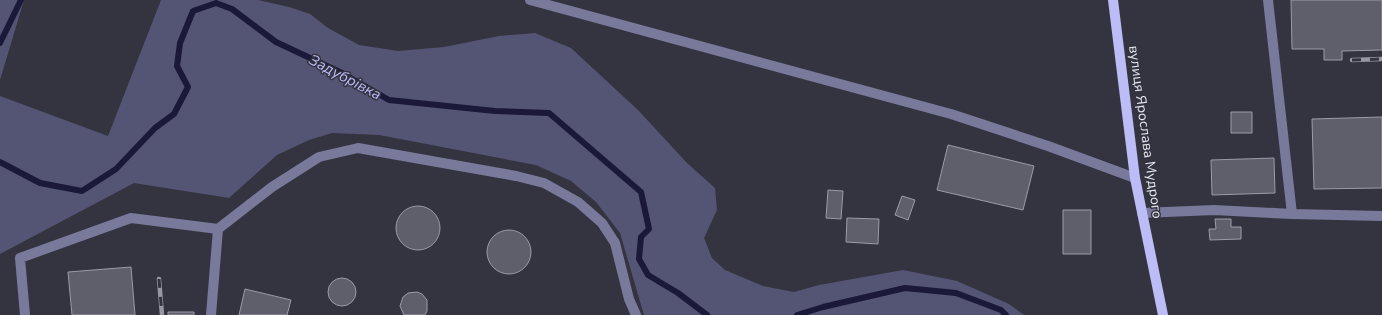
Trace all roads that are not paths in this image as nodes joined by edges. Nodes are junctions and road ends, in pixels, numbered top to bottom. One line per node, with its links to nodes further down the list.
1 (530, 0): 4 (lane)
2 (1113, 0): 4 (main road, вулиця Ярослава Мудрого)
3 (1268, 0): 6 (lane)
4 (1135, 178): 5 (main road, вулиця Ярослава Мудрого)
5 (1142, 213): 6 (lane); 12 (main road, вулиця Ярослава Мудрого)
6 (1292, 214): 7 (lane)
7 (1382, 216)
8 (218, 229): 9 (lane); 10 (lane); 11 (lane)
9 (24, 315)
10 (211, 315)
11 (636, 315)
12 (1163, 315)

